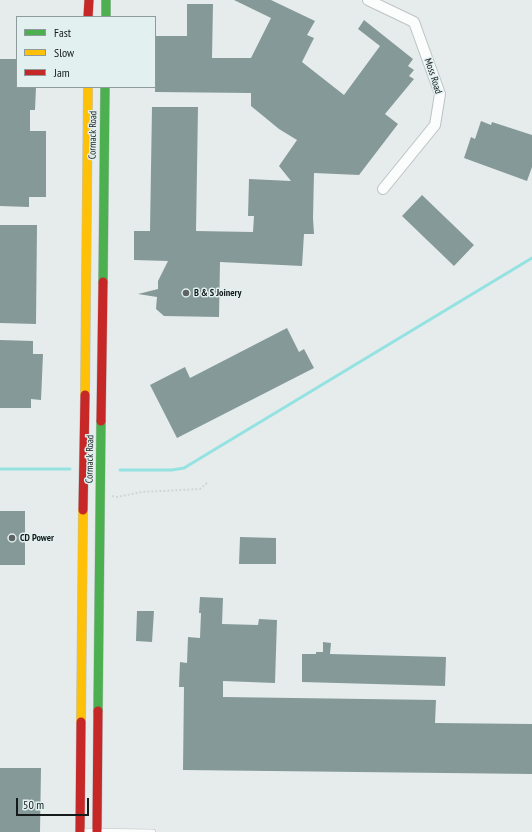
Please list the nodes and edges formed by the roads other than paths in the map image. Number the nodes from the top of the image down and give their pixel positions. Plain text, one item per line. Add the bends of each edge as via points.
1 (88, 0) edge
2 (106, 0) edge
3 (368, 0) edge
4 (88, 16) edge
5 (106, 16) edge
6 (88, 88) edge
7 (105, 88) edge
8 (383, 189) dead end
9 (80, 831) edge
10 (97, 831) edge
11 (153, 832) edge

1 - 4 street
2 - 5 street
3 - 8 street, Moss Road via 414,22 440,94 435,125
6 - 9 street, Cormack Road
7 - 10 street, Cormack Road
9 - 10 lane
10 - 11 lane

